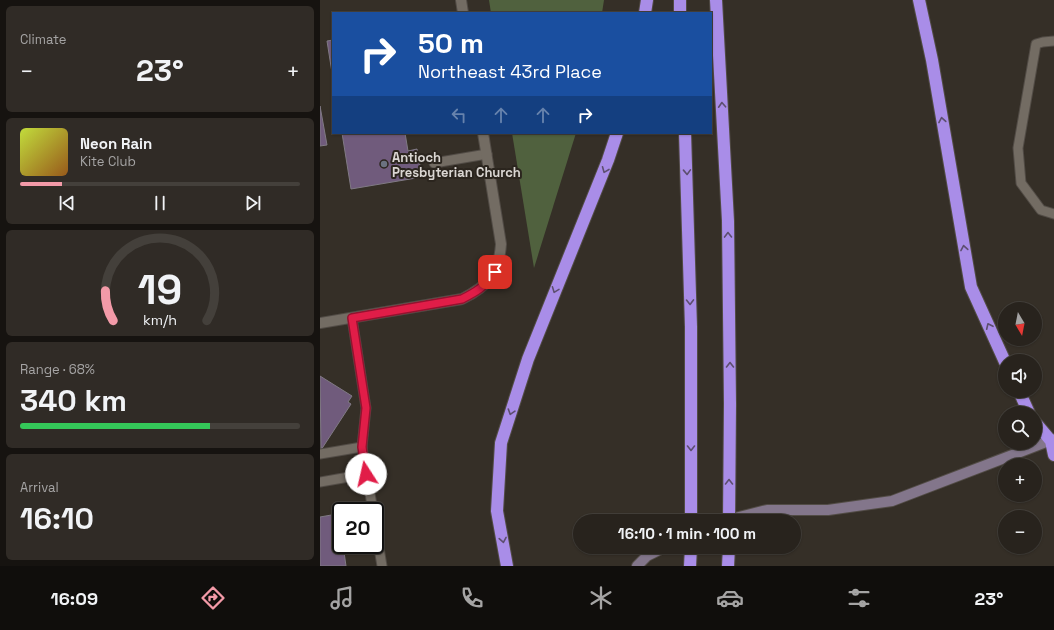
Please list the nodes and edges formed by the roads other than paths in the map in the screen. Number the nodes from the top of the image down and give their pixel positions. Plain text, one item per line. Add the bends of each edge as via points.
1 (461, 0) edge
2 (647, 0) edge
3 (680, 0) edge
4 (716, 0) edge
5 (919, 0) edge
6 (463, 12) edge
7 (645, 12) edge
8 (680, 12) edge
9 (1054, 41) edge
10 (483, 134) edge
11 (617, 134) edge
12 (685, 134) edge
13 (487, 154) junction
14 (434, 163) dead end
15 (1054, 214) edge
16 (352, 318) junction
17 (320, 323) edge
18 (1001, 354) edge
19 (1042, 429) edge
20 (1052, 440) edge
21 (362, 447) junction
22 (320, 454) edge
23 (1054, 455) edge
24 (366, 474) junction
25 (320, 482) edge
26 (371, 502) edge
27 (691, 514) edge
28 (729, 514) edge
29 (751, 514) edge
30 (380, 554) edge
31 (651, 554) edge
32 (691, 554) edge
33 (729, 554) edge
34 (382, 566) edge
35 (507, 566) edge
36 (637, 566) edge
37 (690, 566) edge
38 (728, 566) edge

1 - 6 street
2 - 7 highway
3 - 8 highway
28 -> 4 highway, bridge via 728,220
18 -> 5 highway via 970,287 932,60
9 - 15 lane via 1036,44 1018,148 1021,183 1041,210
10 - 13 street
11 -> 35 highway via 528,359 501,443 498,511
12 -> 27 highway
13 - 14 lane
13 - 16 street via 501,244 500,258 488,283 462,299
16 - 17 street
16 - 21 lane via 366,408
19 - 20 highway
20 - 23 highway
20 - 29 street via 892,501 828,510 767,510
21 - 22 lane
21 - 24 lane
24 - 25 lane
24 - 26 lane
30 - 34 lane
31 - 36 street
32 - 37 highway
33 - 38 highway

